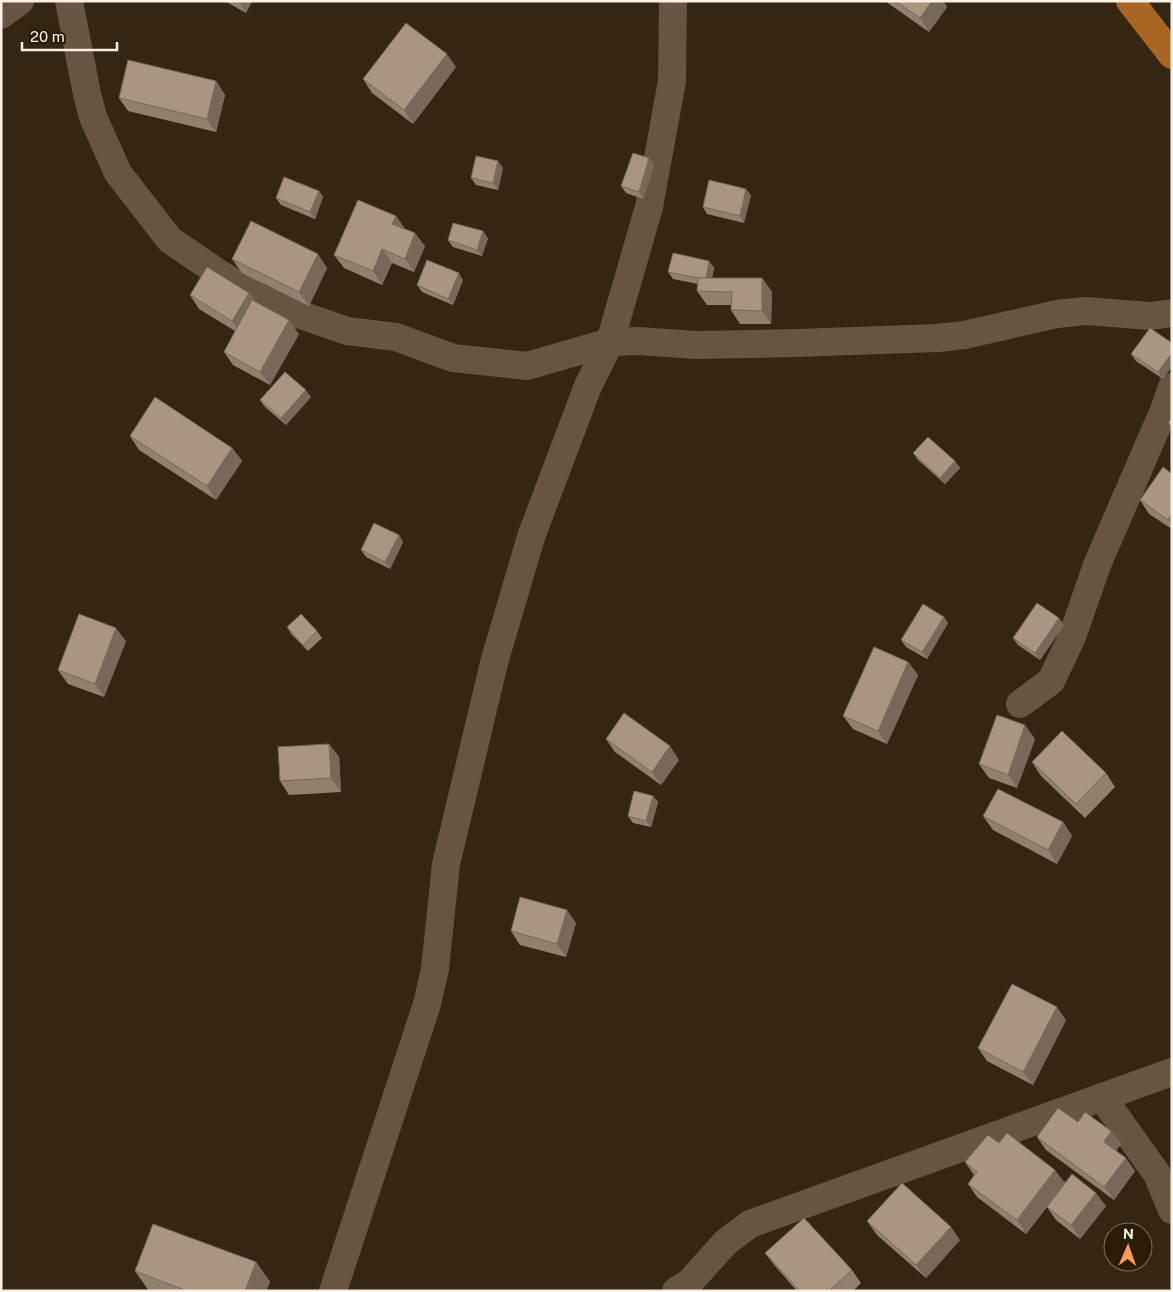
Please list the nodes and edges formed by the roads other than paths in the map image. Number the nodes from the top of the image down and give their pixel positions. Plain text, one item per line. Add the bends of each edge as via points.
1 (20, 1) edge
2 (69, 1) edge
3 (673, 1) edge
4 (1130, 1) edge
5 (1, 15) edge
6 (1172, 55) edge
7 (1172, 313) edge
8 (610, 342) junction
9 (1172, 387) edge
10 (1020, 704) dead end
11 (1172, 1072) edge
12 (1102, 1097) junction
13 (1172, 1210) edge
14 (333, 1291) edge
15 (676, 1291) edge

1 - 5 street
2 - 8 street via 92,117 118,173 170,240 220,274 262,299 302,315 347,331 396,336 453,358 527,366
3 - 8 street via 672,81 656,173
4 - 6 main road
7 - 8 street via 1151,316 1086,311 1057,314 938,338 705,345
8 - 14 street via 588,386 532,534 495,658 446,864 435,969 427,1004
9 - 10 street via 1097,565 1072,637 1051,681
11 - 12 street
12 - 13 street via 1157,1174
12 - 15 street via 750,1224 726,1242 689,1283

